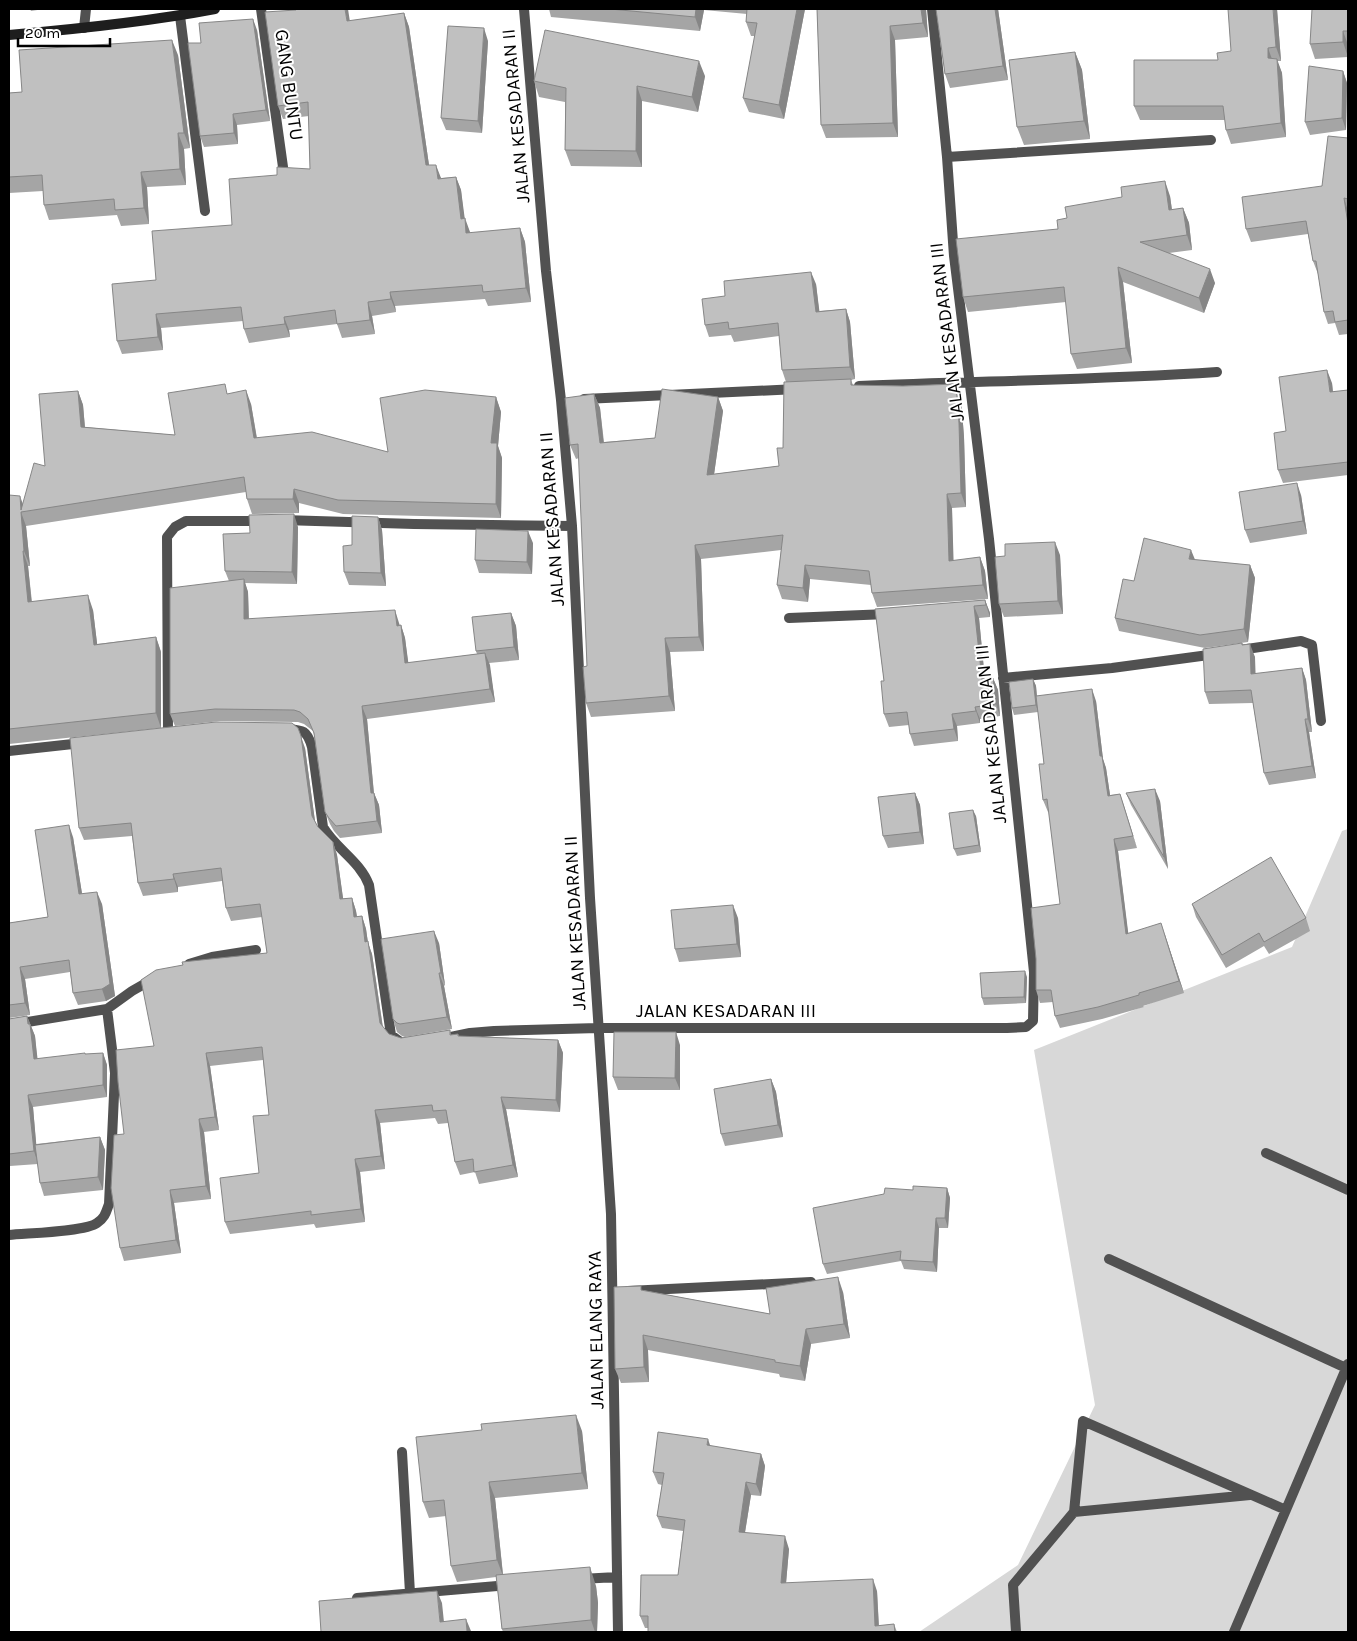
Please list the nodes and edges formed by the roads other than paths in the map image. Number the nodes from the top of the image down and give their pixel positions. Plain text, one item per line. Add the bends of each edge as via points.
1 (86, 9) edge
2 (215, 9) edge
3 (261, 9) edge
4 (524, 9) edge
5 (932, 9) edge
6 (180, 16) junction
7 (84, 28) junction
8 (9, 35) edge
9 (1211, 140) dead end
10 (947, 157) junction
11 (283, 167) edge
12 (205, 211) dead end
13 (1217, 372) dead end
14 (970, 381) junction
15 (850, 386) edge
16 (810, 388) edge
17 (561, 400) junction
18 (572, 526) junction
19 (901, 613) edge
20 (789, 618) dead end
21 (1003, 678) junction
22 (1321, 721) dead end
23 (278, 729) edge
24 (168, 733) edge
25 (91, 742) edge
26 (9, 751) edge
27 (256, 950) dead end
28 (179, 966) edge
29 (159, 976) edge
30 (108, 1008) junction
31 (9, 1026) edge
32 (598, 1028) junction
33 (436, 1040) edge
34 (412, 1044) edge
35 (1266, 1154) dead end
36 (1348, 1190) edge
37 (9, 1235) edge
38 (1109, 1259) dead end
39 (811, 1282) edge
40 (612, 1291) junction
41 (1347, 1366) edge
42 (402, 1452) dead end
43 (1252, 1495) junction
44 (1286, 1510) junction
45 (1074, 1512) junction
46 (617, 1577) junction
47 (568, 1580) edge
48 (518, 1584) edge
49 (410, 1593) junction
50 (342, 1600) edge
51 (618, 1632) edge
52 (1016, 1632) edge
53 (1234, 1632) edge

1 - 7 street
2 - 6 main road
3 - 11 street, GANG BUNTU
4 - 17 street, JALAN KESADARAN II via 546,271
5 - 10 street, JALAN KESADARAN III
6 - 7 main road
6 - 12 street
7 - 8 main road
9 - 10 street
10 - 14 street, JALAN KESADARAN III via 954,256
13 - 14 street
14 - 15 street
14 - 21 street, JALAN KESADARAN III via 991,606
16 - 17 street
17 - 18 street, JALAN KESADARAN II
18 - 24 street via 310,520 186,521 180,524 167,537
18 - 32 street, JALAN KESADARAN II
19 - 20 street
21 - 22 street via 1112,668 1301,641 1312,645
21 - 32 street, JALAN KESADARAN III via 1034,972 1034,1021 1026,1027 1007,1028
23 - 34 street via 298,729 309,736 323,827 365,875 369,885 391,1035 398,1042
25 - 26 street
27 - 28 street
29 - 30 street
30 - 31 street
30 - 37 street via 115,1073 109,1204 104,1217 96,1225 65,1231
32 - 33 street via 494,1031
32 - 40 street, JALAN ELANG RAYA via 611,1214
35 - 36 street
38 - 41 street
39 - 40 street
40 - 46 street, JALAN ELANG RAYA
41 - 44 street
42 - 49 street
43 - 44 street
43 - 45 street
43 - 45 street via 1082,1421
44 - 53 street
45 - 52 street via 1013,1585
46 - 47 street
46 - 51 street, JALAN ELANG RAYA
48 - 49 street
49 - 50 street

